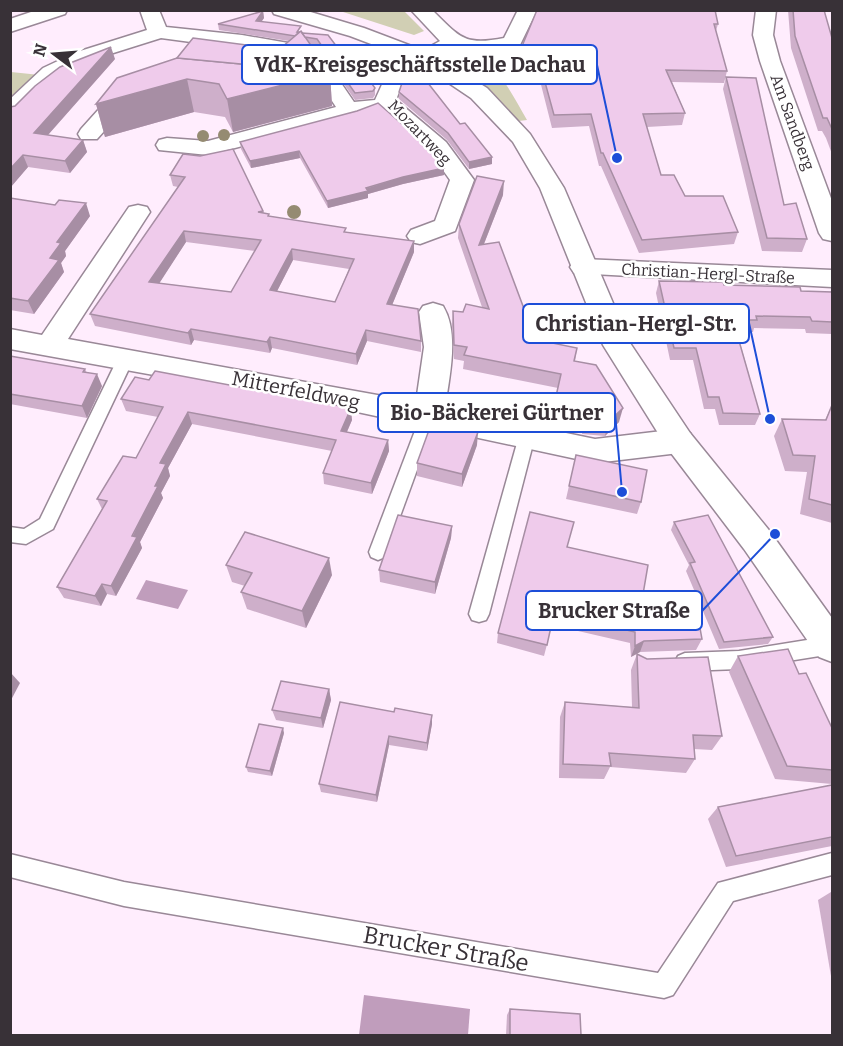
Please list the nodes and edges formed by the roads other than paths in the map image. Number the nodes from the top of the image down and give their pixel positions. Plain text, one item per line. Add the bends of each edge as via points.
1 (58, 10) edge
2 (149, 10) edge
3 (281, 10) edge
4 (420, 10) edge
5 (509, 10) edge
6 (528, 10) edge
7 (766, 10) edge
8 (10, 27) edge
9 (160, 32) junction
10 (453, 42) junction
11 (490, 49) junction
12 (310, 52) junction
13 (423, 57) junction
14 (279, 67) edge
15 (161, 89) edge
16 (386, 101) junction
17 (349, 111) junction
18 (10, 112) edge
19 (89, 134) dead end
20 (167, 145) dead end
21 (138, 213) dead end
22 (832, 233) edge
23 (420, 236) dead end
24 (583, 267) junction
25 (832, 279) edge
26 (433, 312) dead end
27 (10, 339) edge
28 (49, 346) junction
29 (125, 360) junction
30 (429, 415) junction
31 (527, 436) junction
32 (680, 441) junction
33 (10, 534) edge
34 (378, 552) dead end
35 (479, 614) dead end
36 (832, 645) edge
37 (662, 663) edge
38 (832, 864) edge
39 (10, 865) edge

1 - 8 street
2 - 9 street
3 - 13 street
4 - 10 street
5 - 11 street via 499,39
6 - 11 street via 512,43
7 - 22 street, Am Sandberg via 763,35 770,61
9 - 12 street
9 - 18 street via 50,72
10 - 11 street
10 - 13 street
12 - 14 street via 296,55
12 - 17 street
13 - 16 street, Mozartweg via 396,73
13 - 24 street via 479,93 522,139 552,188
15 - 19 street via 116,104
16 - 17 street
16 - 23 street, Mozartweg via 438,147 462,180 446,226
17 - 20 street via 208,148
21 - 28 street
24 - 25 street, Christian-Hergl-Straße
24 - 32 street via 617,345
26 - 30 street via 438,347
27 - 28 street, Mitterfeldweg
28 - 29 street, Mitterfeldweg
29 - 30 street, Mitterfeldweg
29 - 33 lane via 46,524 26,537
30 - 31 street, Mitterfeldweg
30 - 34 lane
31 - 32 street, Mitterfeldweg via 595,451
31 - 35 lane
32 - 36 street
36 - 37 lane via 739,660
38 - 39 lane, Brucker Straße via 726,891 664,986 124,894

